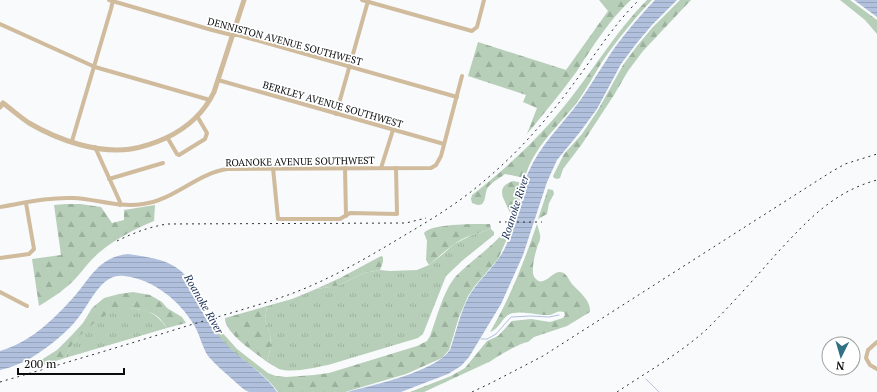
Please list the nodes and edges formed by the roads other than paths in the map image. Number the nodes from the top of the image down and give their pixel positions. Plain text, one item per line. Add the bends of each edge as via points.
1 (111, 0) edge
2 (244, 0) edge
3 (362, 0) edge
4 (484, 0) edge
5 (368, 1) junction
6 (0, 24) edge
7 (233, 35) junction
8 (94, 66) junction
9 (350, 66) junction
10 (462, 76) dead end
11 (218, 80) junction
12 (457, 97) junction
13 (210, 100) junction
14 (1, 103) edge
15 (336, 114) junction
16 (197, 116) junction
17 (393, 130) junction
18 (167, 137) junction
19 (72, 141) junction
20 (444, 144) junction
21 (95, 147) junction
22 (163, 163) dead end
23 (273, 168) junction
24 (345, 168) junction
25 (381, 168) junction
26 (396, 168) junction
27 (109, 179) junction
28 (26, 202) junction
29 (120, 205) junction
30 (0, 207) edge
31 (346, 216) junction
32 (0, 258) edge
33 (0, 292) edge
34 (27, 306) dead end
35 (877, 342) edge
36 (877, 369) edge

1 - 7 street, DENNISTON AVENUE SOUTHWEST
1 - 8 street
2 - 7 street
3 - 5 street
4 - 5 street via 474,31
5 - 9 street
6 - 8 street
7 - 9 street, DENNISTON AVENUE SOUTHWEST
7 - 11 street
8 - 13 street
8 - 19 street
9 - 12 street, DENNISTON AVENUE SOUTHWEST
9 - 15 street
10 - 12 street
11 - 13 street
11 - 15 street, BERKLEY AVENUE SOUTHWEST
12 - 20 street
13 - 16 street
14 - 19 street via 29,123
15 - 17 street, BERKLEY AVENUE SOUTHWEST
16 - 18 street via 181,130
16 - 18 street via 207,133 205,139 179,155
17 - 20 street, BERKLEY AVENUE SOUTHWEST
17 - 25 street
18 - 21 street via 131,149
19 - 21 street
20 - 26 street, ROANOKE AVENUE SOUTHWEST via 434,167
21 - 27 street
22 - 27 street
23 - 24 street, ROANOKE AVENUE SOUTHWEST
23 - 29 street, ROANOKE AVENUE SOUTHWEST via 226,168 209,173 158,201
23 - 31 street via 278,219 340,219
24 - 25 street, ROANOKE AVENUE SOUTHWEST
24 - 31 street
25 - 26 street, ROANOKE AVENUE SOUTHWEST
26 - 31 street via 397,214 350,213
27 - 29 street
28 - 29 street, ROANOKE AVENUE SOUTHWEST via 74,198
28 - 30 street, ROANOKE AVENUE SOUTHWEST
28 - 32 street via 34,246 32,252
33 - 34 street
35 - 36 street via 866,355 868,363

